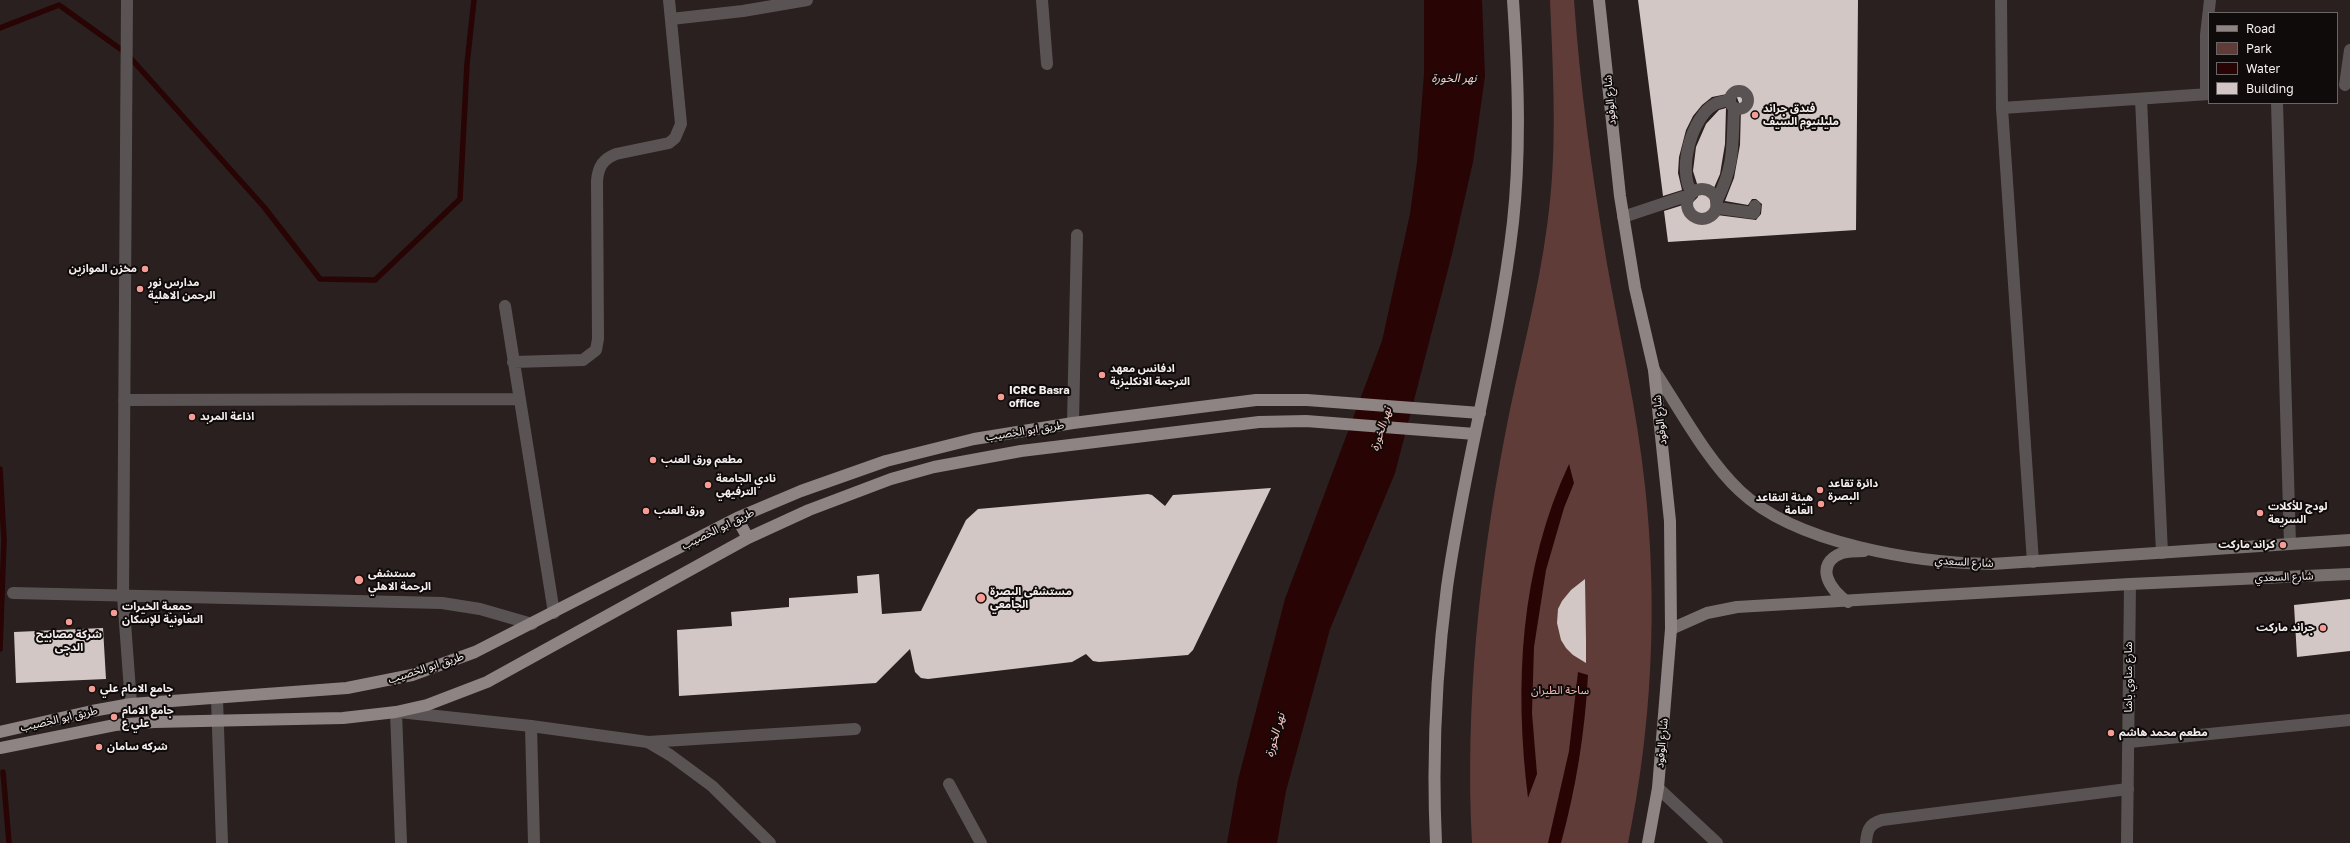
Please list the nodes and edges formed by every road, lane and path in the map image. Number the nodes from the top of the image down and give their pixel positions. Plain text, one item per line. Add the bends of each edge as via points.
1 (127, 0) edge
2 (669, 0) edge
3 (807, 0) edge
4 (1042, 0) edge
5 (1513, 0) edge
6 (1599, 0) edge
7 (2001, 0) edge
8 (2210, 0) edge
9 (771, 3) edge
10 (2209, 12) edge
11 (2208, 18) edge
12 (671, 19) junction
13 (2350, 50) edge
14 (1047, 64) dead end
15 (2344, 85) edge
16 (2208, 94) edge
17 (2141, 99) junction
18 (2277, 104) edge
19 (2002, 108) junction
20 (1690, 196) junction
21 (1717, 204) junction
22 (1755, 206) dead end
23 (1623, 217) junction
24 (1077, 235) dead end
25 (505, 306) dead end
26 (513, 362) junction
27 (1654, 370) junction
28 (518, 398) junction
29 (124, 400) junction
30 (1480, 413) junction
31 (1073, 423) junction
32 (1475, 434) junction
33 (738, 518) junction
34 (748, 538) junction
35 (2350, 540) edge
36 (2290, 544) junction
37 (1874, 550) junction
38 (2162, 553) junction
39 (2033, 562) junction
40 (2350, 574) edge
41 (2130, 584) junction
42 (13, 593) dead end
43 (123, 596) junction
44 (1848, 602) junction
45 (554, 613) junction
46 (532, 624) junction
47 (1671, 629) junction
48 (217, 699) junction
49 (131, 704) junction
50 (396, 712) junction
51 (2350, 720) edge
52 (217, 722) junction
53 (531, 726) junction
54 (855, 729) dead end
55 (0, 732) edge
56 (648, 742) junction
57 (2129, 742) junction
58 (0, 748) edge
59 (949, 784) dead end
60 (1658, 788) junction
61 (2128, 789) junction
62 (222, 843) edge
63 (401, 843) edge
64 (534, 843) edge
65 (770, 843) edge
66 (981, 843) edge
67 (1436, 843) edge
68 (1648, 843) edge
69 (1717, 843) edge
70 (1866, 843) edge
71 (2127, 843) edge

1 - 29 street
2 - 12 street
3 - 9 street
4 - 14 street
5 - 30 main road via 1519,112 1516,181 1509,255
6 - 23 main road, شارع الوفود
7 - 19 street
8 - 10 street
9 - 12 street
11 - 16 street
12 - 26 street via 680,117 679,132 675,138 662,146 609,157 597,174 596,350 583,360
13 - 15 street
16 - 17 street
17 - 19 street
17 - 38 street
18 - 36 street
19 - 39 street
20 - 21 street via 1699,189 1706,189 1713,193
20 - 21 street via 1687,207 1691,215 1698,219 1706,219 1713,215
20 - 21 street via 1686,171 1690,141 1699,119 1715,104 1732,104 1731,164
20 - 23 street
21 - 22 street via 1754,213
23 - 27 main road, شارع الوفود via 1635,288
24 - 31 street
25 - 26 street
26 - 28 street
27 - 37 main road, شارع السعدي via 1715,460 1739,490 1756,504 1775,516 1824,536
27 - 47 main road, شارع الوفود via 1670,521
28 - 29 street
28 - 45 street
29 - 43 street
30 - 31 main road, طريق ابو الخصيب via 1307,400 1250,401
30 - 32 main road
31 - 33 main road, طريق ابو الخصيب via 974,439 886,461 808,488
32 - 34 main road, طريق ابو الخصيب via 1282,421 1235,424 977,458 920,471 850,493
32 - 67 main road via 1448,585 1439,655
33 - 34 main road
33 - 45 main road, طريق ابو الخصيب
34 - 50 main road, طريق ابو الخصيب via 487,682 452,697
35 - 36 main road, شارع السعدي
36 - 38 main road, شارع السعدي
37 - 39 main road, شارع السعدي via 1955,563
37 - 44 main road via 1843,553 1829,565 1827,576 1830,586 1837,595
38 - 39 main road, شارع السعدي
40 - 41 main road, شارع السعدي
41 - 44 main road, شارع السعدي
41 - 57 street, شارع مناوي باشا
42 - 43 street
43 - 46 street via 442,603 480,609
43 - 49 street
44 - 47 main road, شارع السعدي via 1722,609
45 - 46 main road, طريق ابو الخصيب
46 - 48 main road, طريق ابو الخصيب via 444,665 393,680 347,688
47 - 60 main road, شارع الوفود
48 - 49 main road, طريق ابو الخصيب
48 - 52 street
49 - 55 main road, طريق ابو الخصيب
50 - 52 main road, طريق ابو الخصيب via 343,718
50 - 53 street
50 - 63 street
51 - 57 street
52 - 58 main road, طريق ابو الخصيب via 115,725
52 - 62 street
53 - 56 street
53 - 64 street
54 - 56 street
56 - 65 street via 712,786
57 - 61 street, شارع مناوي باشا
59 - 66 street
60 - 68 main road, شارع الوفود
60 - 69 street
61 - 70 street via 1882,820 1873,823 1867,830
61 - 71 street, شارع مناوي باشا

